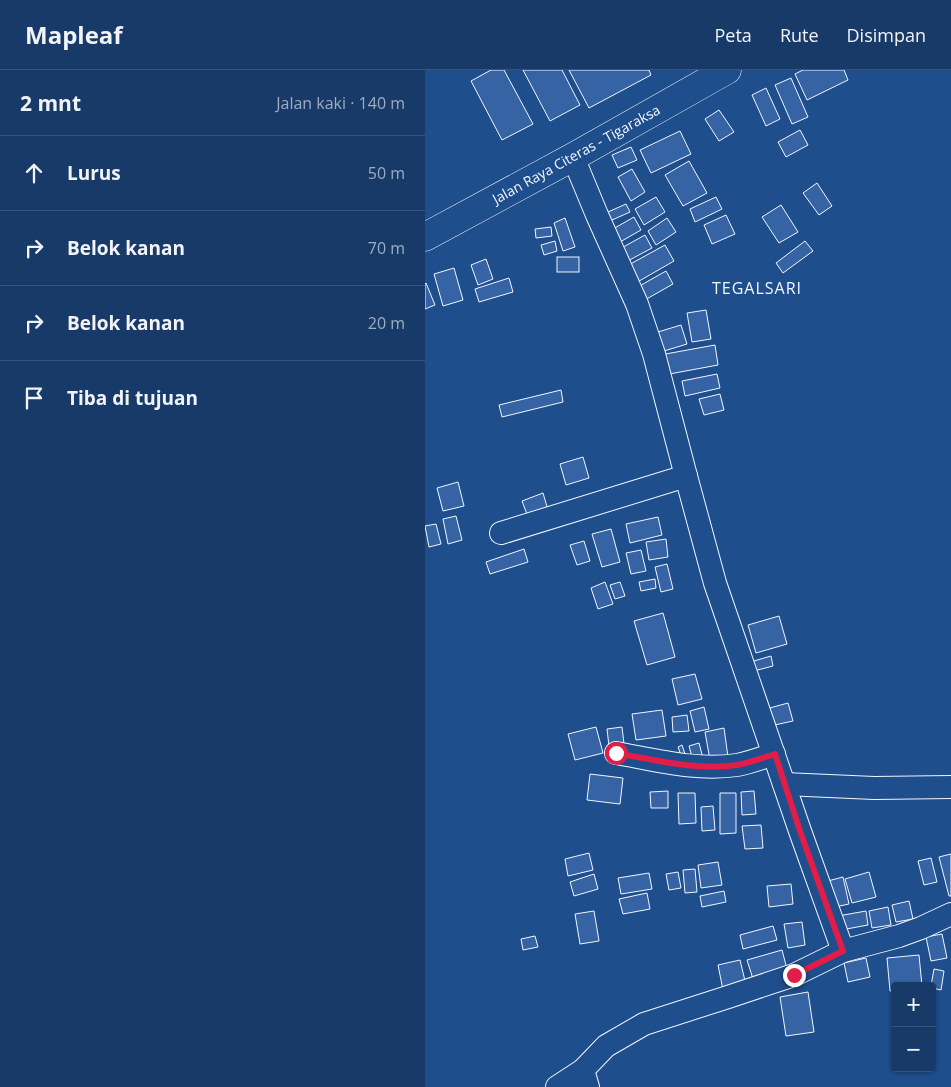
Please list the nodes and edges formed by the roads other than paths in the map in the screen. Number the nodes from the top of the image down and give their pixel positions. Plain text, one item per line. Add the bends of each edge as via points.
1 (727, 70) edge
2 (573, 157) junction
3 (425, 237) edge
4 (686, 476) junction
5 (501, 533) dead end
6 (616, 753) dead end
7 (775, 754) junction
8 (784, 784) junction
9 (951, 787) edge
10 (951, 914) edge
11 (843, 951) junction
12 (585, 1078) edge
13 (557, 1087) edge

1 - 2 main road, Jalan Raya Citeras - Tigaraksa
2 - 3 main road, Jalan Raya Citeras - Tigaraksa
2 - 4 street via 654,354
4 - 5 street
4 - 7 street via 715,583
6 - 7 street via 707,767 738,765
7 - 8 street
8 - 9 street
8 - 11 street
10 - 11 street via 899,936
11 - 12 street via 794,975 644,1024 606,1046
12 - 13 street

